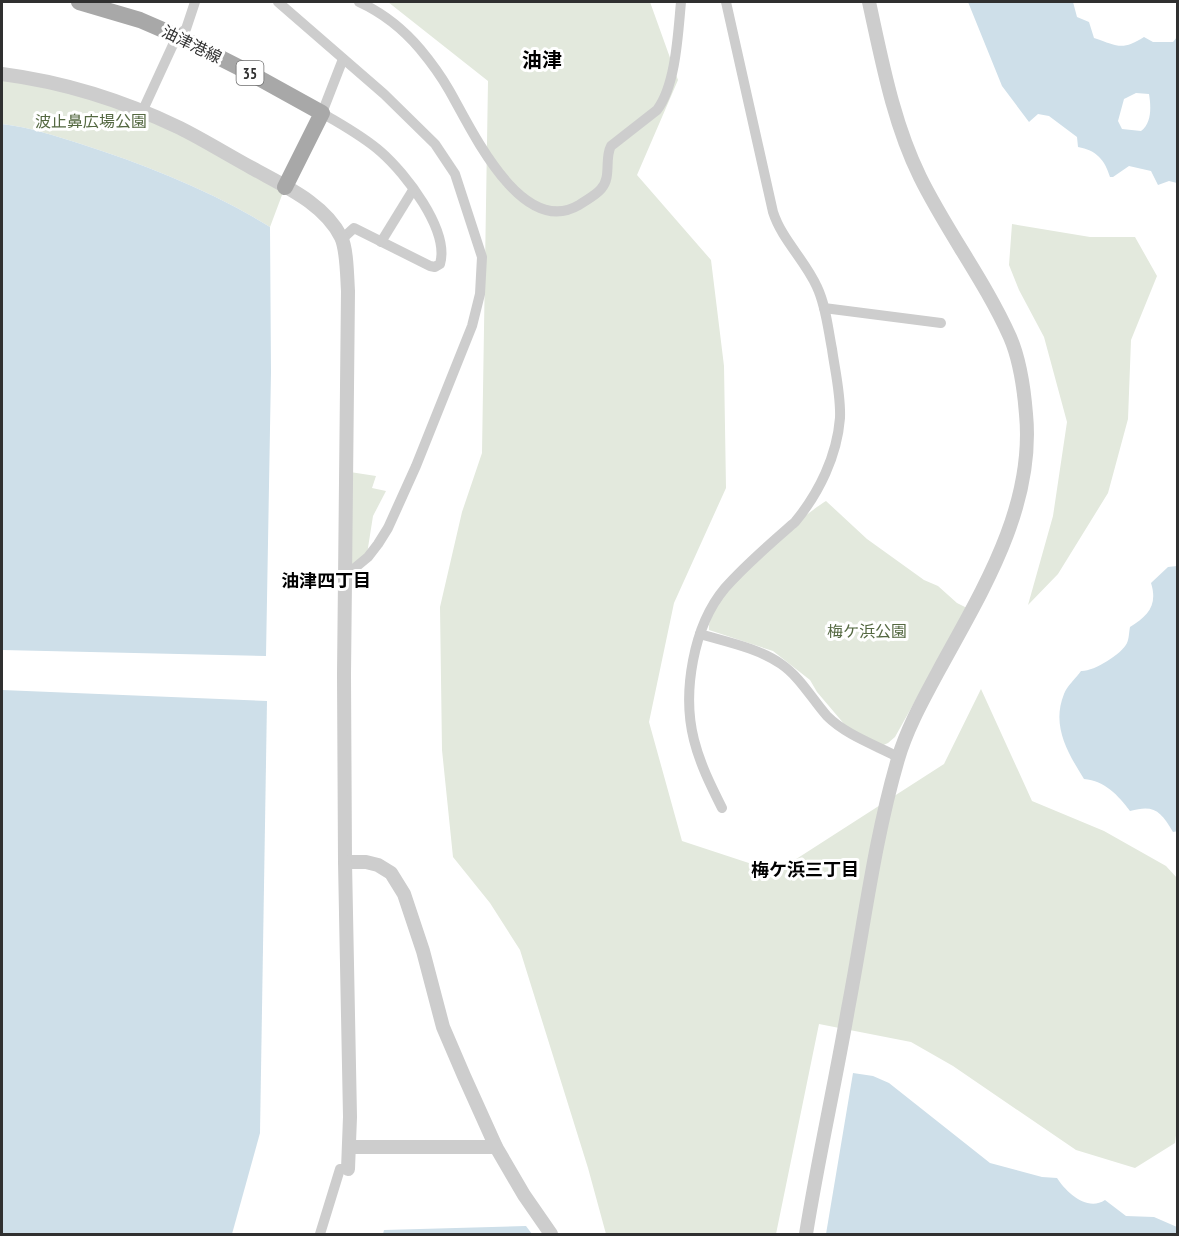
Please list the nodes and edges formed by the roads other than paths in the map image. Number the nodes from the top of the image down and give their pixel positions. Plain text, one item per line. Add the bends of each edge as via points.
1 (79, 2) edge
2 (195, 2) edge
3 (278, 2) edge
4 (359, 2) edge
5 (681, 2) edge
6 (726, 2) edge
7 (869, 2) edge
8 (177, 36) junction
9 (343, 59) junction
10 (2, 74) edge
11 (142, 112) junction
12 (322, 113) junction
13 (285, 187) junction
14 (413, 190) junction
15 (342, 239) junction
16 (381, 242) junction
17 (824, 308) junction
18 (941, 322) dead end
19 (345, 576) junction
20 (700, 634) junction
21 (898, 758) junction
22 (723, 808) dead end
23 (345, 862) junction
24 (496, 1147) junction
25 (350, 1148) junction
26 (348, 1169) joint
27 (320, 1234) edge
28 (551, 1234) edge
29 (806, 1234) edge

1 - 8 main road, 油津港線 / 35
2 - 8 street via 186,29
3 - 9 street
4 - 5 street via 386,16 421,49 448,87 473,135 522,197 539,208 561,212 602,188 611,146 662,103 672,67
6 - 17 street via 772,212 786,241 814,279
7 - 21 street via 903,137 1011,340 1028,440 1018,503 1007,536
8 - 11 street
8 - 12 main road, 油津港線 / 35
9 - 12 street
9 - 19 street via 435,144 462,191 482,257 480,294 472,326 416,466 378,544
10 - 11 street via 92,94
11 - 13 street via 182,129
12 - 13 main road
12 - 14 street via 380,151
13 - 15 street via 317,207
14 - 16 street
14 - 16 street via 436,224 440,264 430,266
15 - 16 street via 354,228
15 - 19 street via 348,291
17 - 18 street
17 - 20 street via 840,418 831,459 806,510 724,590
19 - 23 street
20 - 21 street via 744,647 782,665 843,729
20 - 22 street via 690,682 689,716 701,764
21 - 29 street via 874,863
23 - 24 street via 378,865 391,873 404,894 443,1027
23 - 25 street
24 - 25 street
24 - 28 street
25 - 26 street
26 - 27 street via 340,1169

